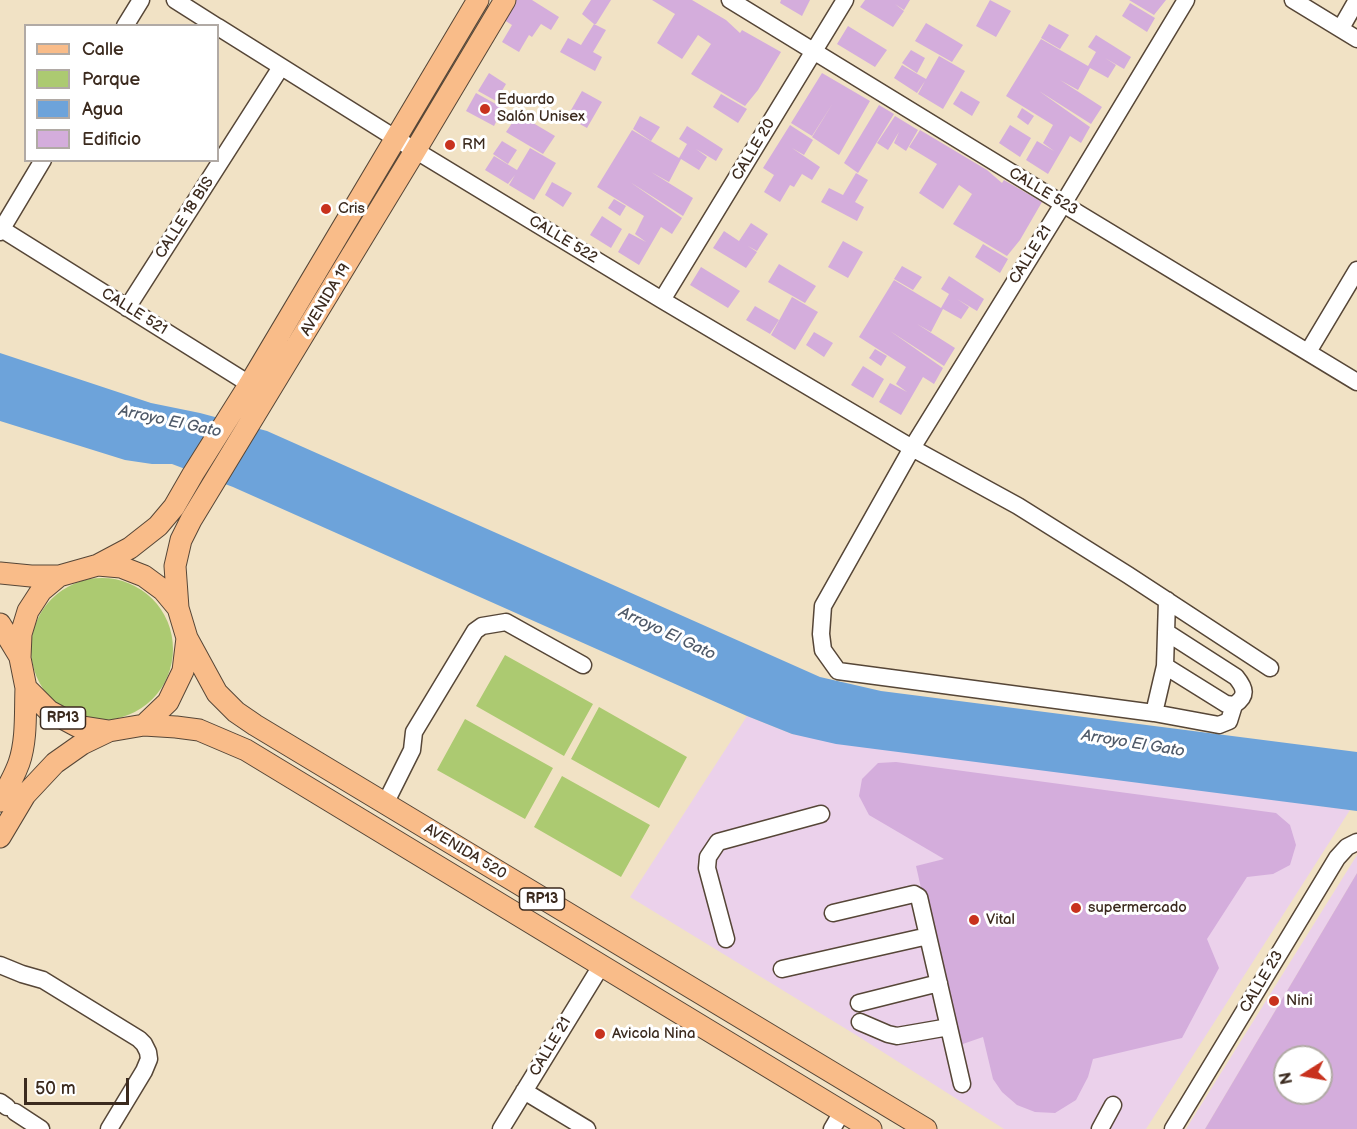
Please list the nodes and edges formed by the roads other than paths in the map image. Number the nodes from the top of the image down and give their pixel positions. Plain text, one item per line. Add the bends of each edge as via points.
1 (141, 0) edge
2 (175, 0) edge
3 (478, 0) edge
4 (505, 0) edge
5 (730, 0) edge
6 (845, 0) edge
7 (1186, 0) edge
8 (1293, 0) edge
9 (1357, 0) edge
10 (126, 24) edge
11 (214, 24) edge
12 (219, 27) edge
13 (1341, 28) junction
14 (1357, 39) edge
15 (813, 52) junction
16 (281, 67) junction
17 (394, 138) junction
18 (416, 151) junction
19 (42, 162) edge
20 (1063, 204) junction
21 (1, 230) edge
22 (1357, 270) edge
23 (662, 300) junction
24 (127, 308) junction
25 (1308, 352) junction
26 (1357, 382) edge
27 (249, 385) junction
28 (268, 395) junction
29 (912, 448) junction
30 (98, 565) junction
31 (0, 573) edge
32 (59, 576) junction
33 (1167, 600) junction
34 (178, 608) junction
35 (0, 624) edge
36 (1166, 632) junction
37 (187, 638) junction
38 (11, 648) edge
39 (583, 665) dead end
40 (1165, 666) junction
41 (1270, 668) dead end
42 (26, 687) junction
43 (1234, 705) junction
44 (1154, 713) junction
45 (144, 725) junction
46 (109, 731) junction
47 (0, 801) edge
48 (385, 804) junction
49 (821, 814) dead end
50 (0, 837) edge
51 (1357, 842) edge
52 (833, 913) dead end
53 (928, 936) junction
54 (726, 939) dead end
55 (0, 965) edge
56 (600, 966) junction
57 (782, 969) dead end
58 (939, 983) junction
59 (859, 1003) dead end
60 (860, 1023) dead end
61 (949, 1027) junction
62 (962, 1084) dead end
63 (524, 1091) junction
64 (1113, 1105) dead end
65 (7, 1107) edge
66 (837, 1120) edge
67 (41, 1129) edge
68 (109, 1129) edge
69 (501, 1129) edge
70 (587, 1129) edge
71 (871, 1129) edge
72 (926, 1129) edge
73 (1100, 1129) edge
74 (1173, 1129) edge

1 - 10 street
2 - 11 street, CALLE 522
3 - 17 main road, AVENIDA 19
4 - 18 main road, AVENIDA 19
5 - 15 street, CALLE 523
6 - 15 street, CALLE 20
7 - 20 street, CALLE 21
8 - 13 street
9 - 13 street
12 - 16 street, CALLE 522
13 - 14 street
15 - 20 street, CALLE 523
15 - 23 street, CALLE 20
16 - 17 street, CALLE 522
16 - 24 street, CALLE 18 BIS
17 - 18 street, CALLE 522
17 - 27 main road, AVENIDA 19
18 - 23 street, CALLE 522
18 - 28 main road, AVENIDA 19
19 - 21 street
20 - 25 street, CALLE 523
20 - 29 street, CALLE 21
21 - 24 street, CALLE 521
22 - 25 street
23 - 29 street, CALLE 522
24 - 27 street, CALLE 521
25 - 26 street, CALLE 523
27 - 28 street, CALLE 521
27 - 30 main road, AVENIDA 19 via 174,507 130,548
28 - 34 main road, AVENIDA 19 via 181,540 175,566
29 - 33 street, CALLE 522 via 1018,506
29 - 44 street, CALLE 21 via 823,606 823,650 838,671
30 - 32 main road, RP13
30 - 34 main road, RP13 via 121,567 144,576
31 - 32 main road, RP13
32 - 38 main road, RP13 via 41,591
33 - 36 street
33 - 41 street, CALLE 522
34 - 37 main road, RP13
35 - 38 main road, RP13
36 - 40 street
36 - 43 street via 1236,677 1244,692
37 - 45 main road, RP13 via 183,671 168,702
37 - 48 main road, AVENIDA 520 / RP13 via 217,693 236,712
38 - 42 main road, RP13
39 - 48 street via 506,622 482,626 475,631 414,732 412,750
40 - 43 street via 1226,704
40 - 44 street
42 - 46 main road, RP13 via 58,716 77,726
42 - 47 main road via 20,761
43 - 44 street, CALLE 21 via 1229,721 1219,725
45 - 46 main road, RP13
45 - 56 main road, AVENIDA 520 / RP13 via 200,730 246,750
46 - 50 main road via 56,763 25,795
48 - 72 main road, AVENIDA 520 / RP13
49 - 54 street via 718,842 708,856 707,868
51 - 74 street, CALLE 23 via 1337,858
52 - 53 street via 914,894 919,897
53 - 57 street
53 - 58 street
55 - 68 street via 43,980 144,1044 148,1052 144,1071
56 - 63 street, CALLE 21
56 - 66 main road, AVENIDA 520 / RP13
58 - 59 street
58 - 61 street
60 - 61 street via 897,1036
61 - 62 street
63 - 69 street, CALLE 21
63 - 70 street
64 - 73 street
65 - 67 street
66 - 71 main road, AVENIDA 520 / RP13

